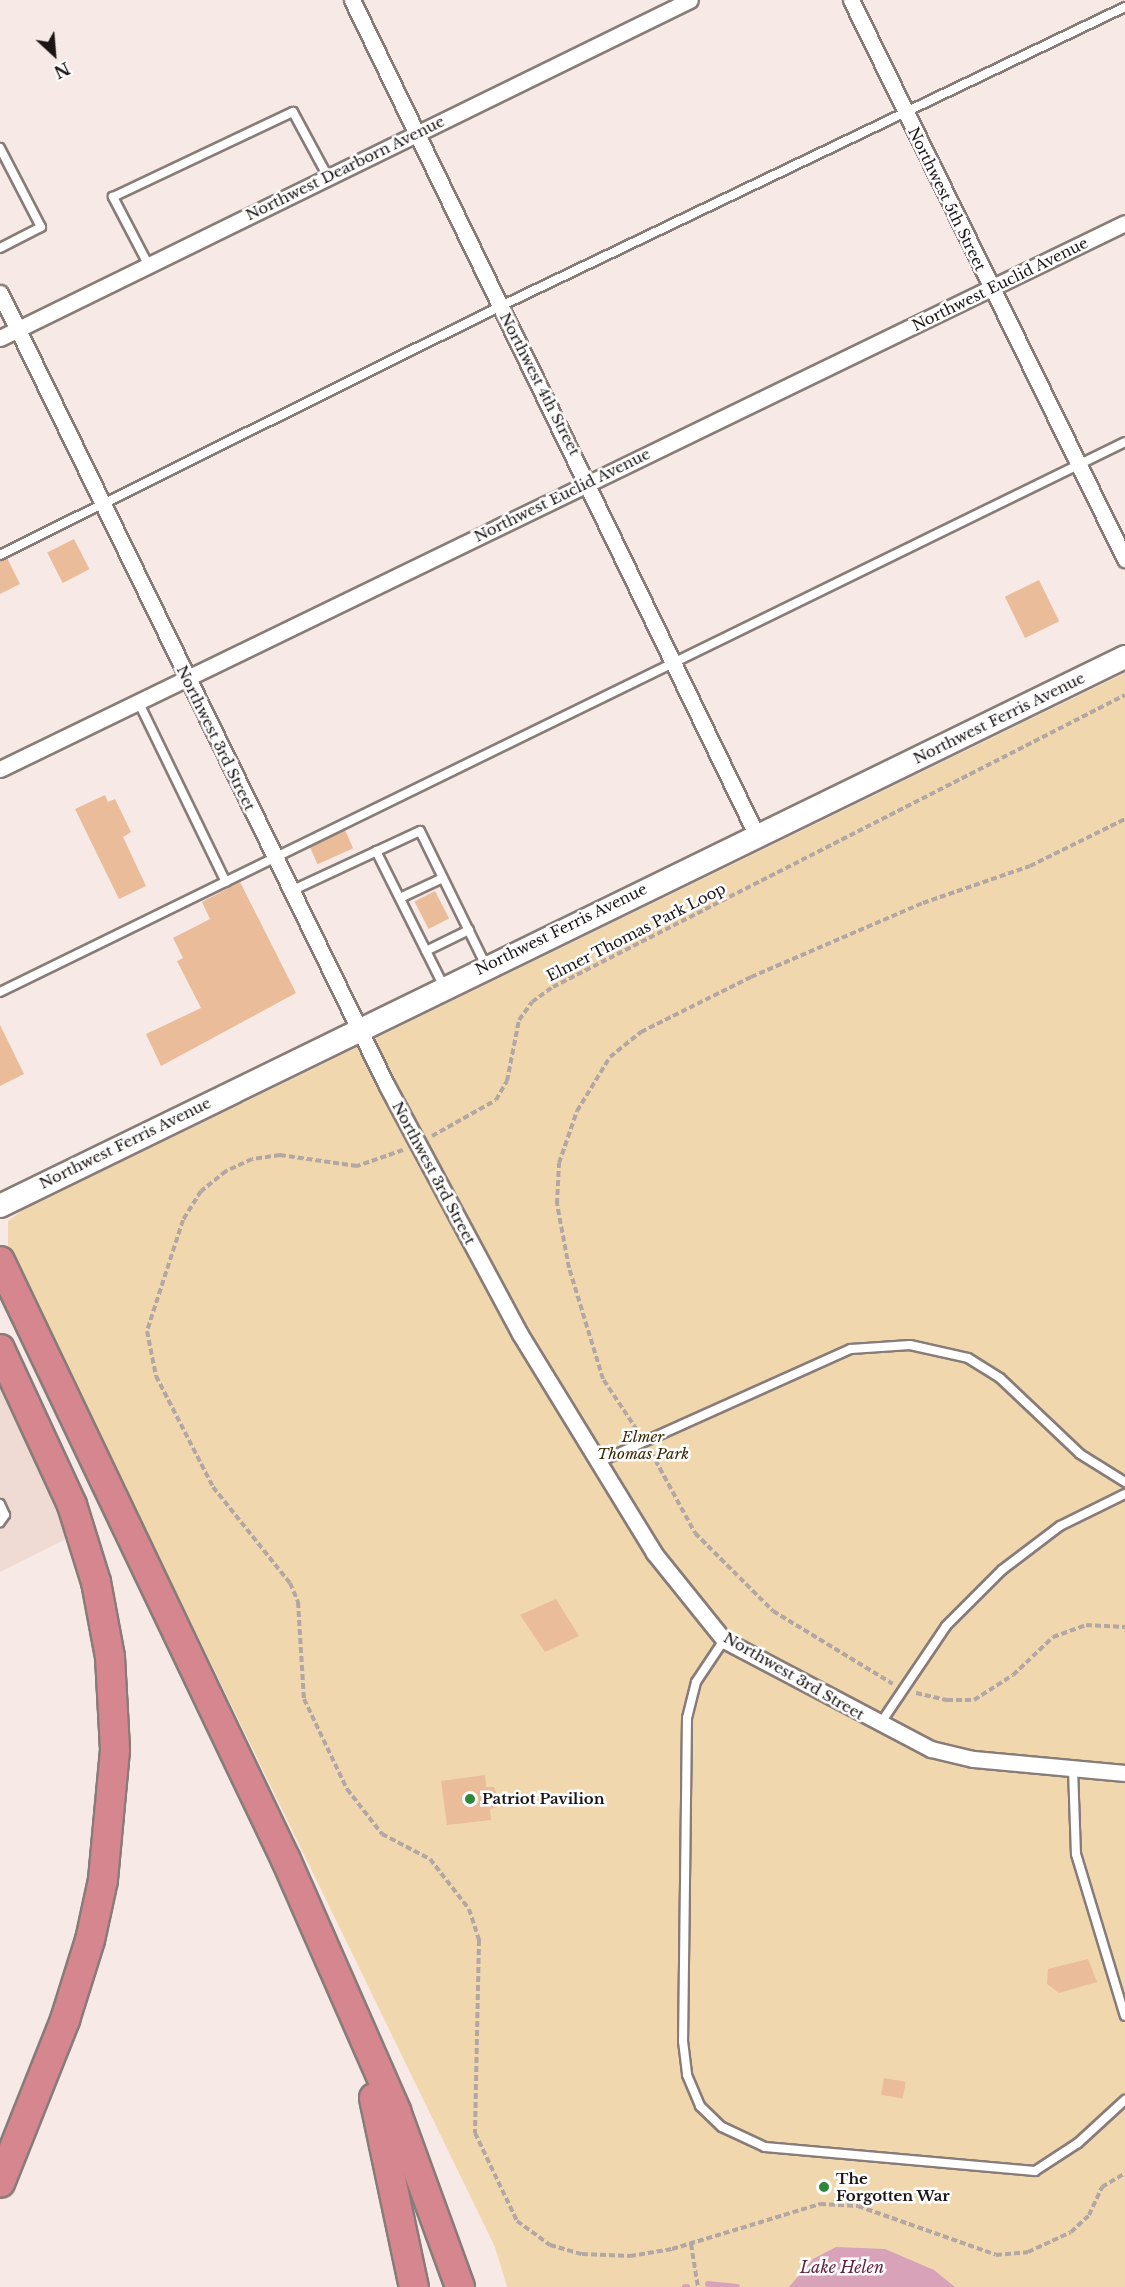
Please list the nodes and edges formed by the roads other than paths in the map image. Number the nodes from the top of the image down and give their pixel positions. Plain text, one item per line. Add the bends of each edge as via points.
1 (352, 0) edge
2 (690, 0) edge
3 (851, 0) edge
4 (1125, 7) edge
5 (905, 112) junction
6 (419, 133) junction
7 (0, 147) edge
8 (327, 175) junction
9 (1125, 222) edge
10 (0, 248) edge
11 (148, 264) junction
12 (991, 289) junction
13 (0, 292) edge
14 (501, 306) junction
15 (17, 330) junction
16 (0, 338) edge
17 (1125, 442) edge
18 (1077, 466) junction
19 (589, 482) junction
20 (102, 506) junction
21 (0, 555) edge
22 (1125, 559) edge
23 (1125, 657) edge
24 (674, 660) junction
25 (187, 678) junction
26 (138, 702) junction
27 (0, 769) edge
28 (756, 834) junction
29 (376, 851) junction
30 (274, 859) junction
31 (443, 878) junction
32 (226, 882) junction
33 (291, 891) junction
34 (400, 898) junction
35 (469, 930) junction
36 (426, 951) junction
37 (486, 966) junction
38 (444, 987) junction
39 (0, 992) edge
40 (358, 1028) junction
41 (0, 1206) edge
42 (0, 1261) edge
43 (0, 1349) edge
44 (599, 1462) junction
45 (1125, 1482) edge
46 (1125, 1494) edge
47 (0, 1504) edge
48 (0, 1522) edge
49 (724, 1640) junction
50 (880, 1724) junction
51 (1073, 1769) junction
52 (1125, 1773) edge
53 (345, 1999) junction
54 (1125, 2016) edge
55 (1125, 2100) edge
56 (0, 2183) edge
57 (414, 2287) edge
58 (460, 2287) edge

1 - 6 street, Northwest 4th Street
2 - 6 street, Northwest Dearborn Avenue
3 - 5 street, Northwest 5th Street
4 - 5 lane
5 - 12 street, Northwest 5th Street
5 - 14 lane
6 - 8 street, Northwest Dearborn Avenue
6 - 14 street, Northwest 4th Street
7 - 10 lane via 41,227
8 - 11 street, Northwest Dearborn Avenue
8 - 11 lane via 292,112 113,197
9 - 12 street, Northwest Euclid Avenue
11 - 15 street, Northwest Dearborn Avenue
12 - 18 street, Northwest 5th Street
12 - 19 street, Northwest Euclid Avenue
13 - 15 street, Northwest 3rd Street
14 - 19 street, Northwest 4th Street
14 - 20 lane
15 - 16 street, Northwest Dearborn Avenue
15 - 20 street, Northwest 3rd Street
17 - 18 lane
18 - 22 street, Northwest 5th Street
18 - 24 lane
19 - 24 street, Northwest 4th Street
19 - 25 street, Northwest Euclid Avenue
20 - 21 lane
20 - 25 street, Northwest 3rd Street
23 - 28 street, Northwest Ferris Avenue
24 - 28 street, Northwest 4th Street
24 - 30 lane
25 - 26 street, Northwest Euclid Avenue
25 - 30 street, Northwest 3rd Street
26 - 27 street, Northwest Euclid Avenue
26 - 32 lane
28 - 37 street, Northwest Ferris Avenue
29 - 31 lane via 420,831
29 - 33 lane
29 - 34 lane
30 - 32 lane
30 - 33 street, Northwest 3rd Street
31 - 34 lane
31 - 35 lane
32 - 39 lane
33 - 40 street, Northwest 3rd Street
34 - 36 lane
35 - 36 lane
35 - 37 lane
36 - 38 lane
37 - 38 street, Northwest Ferris Avenue
38 - 40 street, Northwest Ferris Avenue
40 - 41 street, Northwest Ferris Avenue
40 - 44 street, Northwest 3rd Street via 520,1334
42 - 53 highway via 286,1860
43 - 56 highway via 11,1380 72,1505 96,1582 110,1657 115,1750 103,1880 90,1940 65,2020
44 - 45 lane via 851,1349 910,1345 968,1358 1000,1378 1080,1454
44 - 49 street, Northwest 3rd Street via 654,1553
46 - 50 lane via 1060,1526 1002,1570 946,1626
47 - 48 lane via 5,1515
49 - 50 street, Northwest 3rd Street
49 - 55 lane via 696,1682 687,1718 683,2041 687,2075 700,2106 722,2127 765,2147 1035,2171 1078,2144
50 - 51 street, Northwest 3rd Street via 931,1749 973,1759
51 - 52 street, Northwest 3rd Street
51 - 54 lane via 1076,1854
53 - 57 highway via 380,2118
53 - 58 highway via 396,2111

